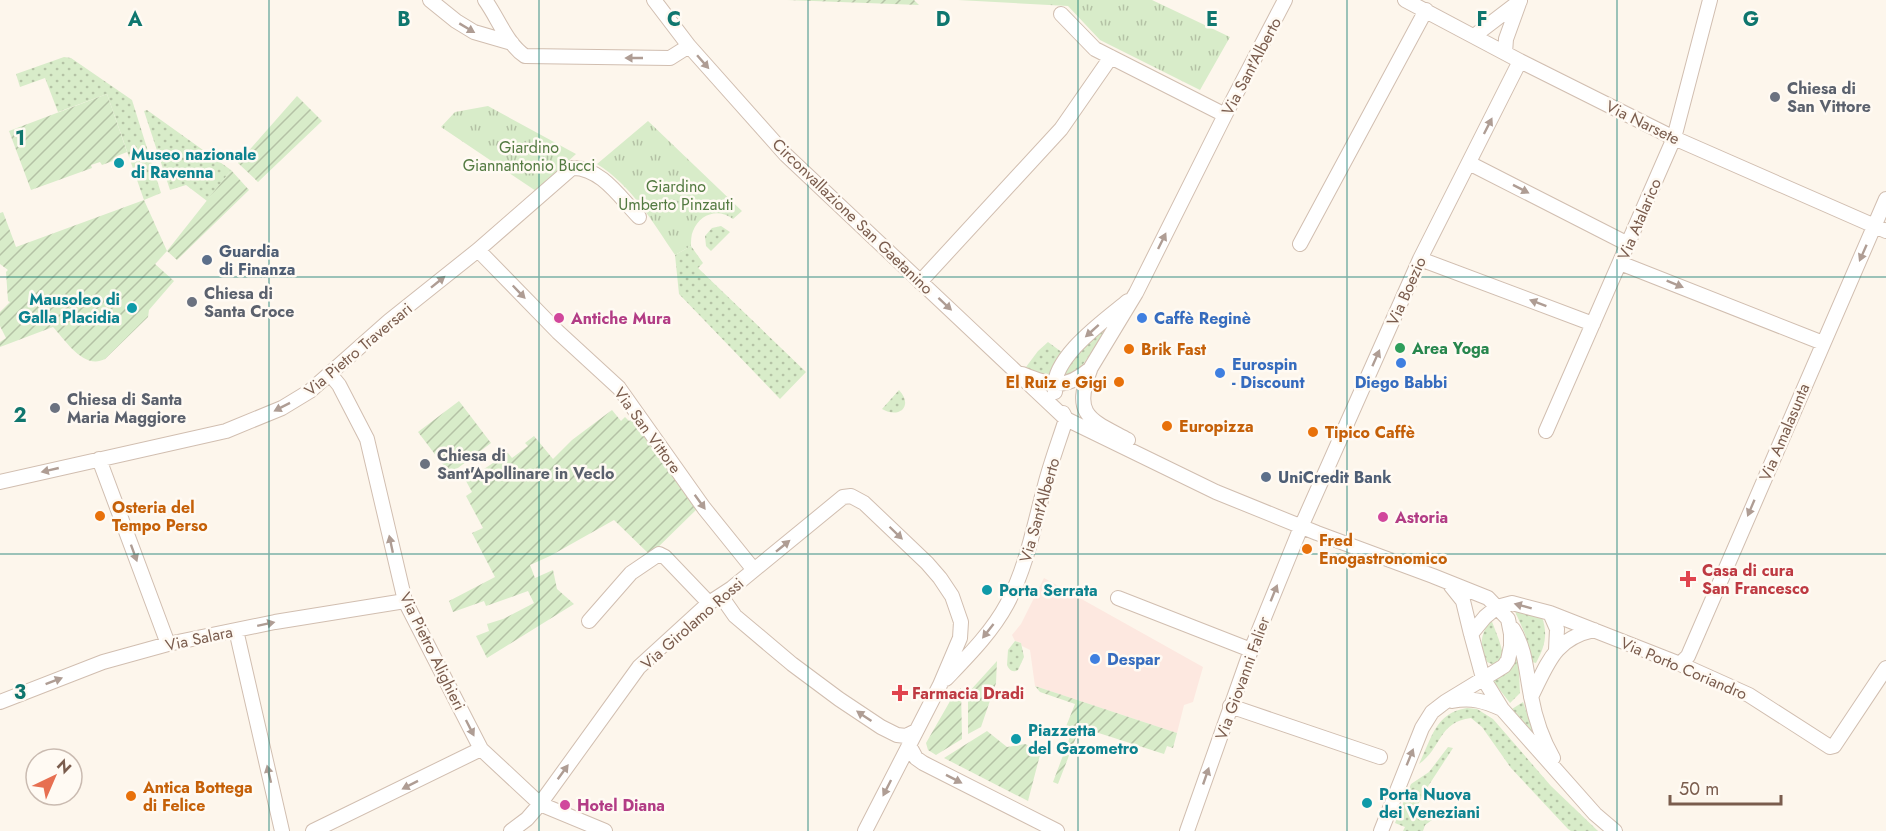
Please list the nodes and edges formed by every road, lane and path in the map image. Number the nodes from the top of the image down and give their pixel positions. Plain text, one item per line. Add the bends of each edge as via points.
1 (430, 0) edge
2 (486, 0) edge
3 (654, 0) edge
4 (1285, 0) edge
5 (1405, 0) edge
6 (1710, 0) edge
7 (1520, 1) edge
8 (1426, 10) junction
9 (1061, 14) dead end
10 (1474, 36) junction
11 (512, 43) junction
12 (689, 46) junction
13 (1505, 52) junction
14 (1110, 57) junction
15 (1520, 61) junction
16 (1225, 115) junction
17 (1674, 138) junction
18 (1469, 163) junction
19 (1886, 199) edge
20 (639, 218) dead end
21 (1880, 229) edge
22 (1300, 244) dead end
23 (1628, 244) junction
24 (478, 250) junction
25 (1420, 259) junction
26 (1620, 262) junction
27 (920, 282) junction
28 (1136, 294) junction
29 (1593, 324) junction
30 (1822, 343) junction
31 (1090, 369) junction
32 (1017, 372) junction
33 (330, 374) junction
34 (1054, 385) junction
35 (1066, 418) junction
36 (1546, 431) dead end
37 (99, 459) junction
38 (0, 482) edge
39 (1209, 488) junction
40 (1301, 527) junction
41 (754, 570) junction
42 (1433, 576) junction
43 (1118, 598) dead end
44 (715, 600) junction
45 (405, 601) junction
46 (1497, 607) junction
47 (1550, 613) junction
48 (1508, 619) junction
49 (589, 621) dead end
50 (237, 630) junction
51 (1594, 630) junction
52 (1471, 634) junction
53 (168, 644) junction
54 (1251, 650) junction
55 (1556, 651) junction
56 (1680, 664) junction
57 (1886, 668) edge
58 (1483, 678) junction
59 (940, 684) junction
60 (1531, 697) junction
61 (0, 702) edge
62 (1445, 702) junction
63 (1230, 706) junction
64 (1502, 709) junction
65 (916, 731) junction
66 (909, 745) junction
67 (481, 749) junction
68 (1380, 757) dead end
69 (1572, 788) junction
70 (540, 804) junction
71 (282, 831) edge
72 (313, 831) edge
73 (511, 831) edge
74 (605, 831) edge
75 (865, 831) edge
76 (1057, 831) edge
77 (1187, 831) edge
78 (1381, 831) edge
79 (1616, 831) edge

1 -> 11 street via 474,32
2 - 11 street
3 - 12 street, Circonvallazione San Gaetanino
4 - 16 street, Via Sant'Alberto
5 - 8 street, Via Narsete
6 - 17 street, Via Atalarico
7 - 10 street
7 - 13 street
8 - 10 street, Via Narsete
8 - 22 street
9 - 14 street via 1095,49
10 - 13 street, Via Narsete
12 -> 11 street via 670,58 532,57 519,52
12 -> 27 street, Circonvallazione San Gaetanino via 786,155
13 - 15 street, Via Narsete
14 - 16 street
14 - 27 street via 1061,129
15 - 17 street, Via Narsete
18 -> 15 street, Via Boezio
28 -> 16 street, Via Sant'Alberto
17 - 21 street, Via Narsete
17 - 23 street, Via Atalarico
18 -> 23 street
18 - 25 street, Via Boezio
19 - 21 street, Via Amalasunta
20 - 24 street, Via Pietro Traversari via 595,174 573,168
21 -> 30 street, Via Amalasunta
23 - 26 street, Via Atalarico
33 -> 24 street, Via Pietro Traversari via 388,321
24 -> 41 street, Via San Vittore via 619,388 704,508
29 -> 25 street
40 -> 25 street, Via Boezio
26 - 29 street, Via Atalarico
26 -> 30 street
27 -> 32 street, Circonvallazione San Gaetanino
28 - 31 street, Via Sant'Alberto
28 -> 34 street, Via Sant'Alberto via 1087,334 1057,371
29 - 36 street, Via Atalarico
30 -> 56 street, Via Amalasunta via 1688,656
31 - 34 street, Via Sant'Alberto via 1070,382
31 - 39 street via 1082,402 1090,418 1197,476
32 - 34 street
32 - 35 street, Circonvallazione San Gaetanino
33 -> 37 street, Via Pietro Traversari via 282,408 226,431
45 -> 33 street, Via Pietro Alighieri via 367,439
34 - 35 street
35 - 39 street, Circonvallazione San Gaetanino
35 -> 59 street, Via Sant'Alberto via 1018,581 999,618
37 -> 38 street, Via Pietro Traversari
37 -> 53 street
39 - 40 street
40 - 42 street
54 -> 40 street, Via Giovanni Falier
41 - 44 street, Via Girolamo Rossi
41 -> 59 street, Via Girolamo Rossi via 843,497 851,496 864,503 927,563 956,606 960,638
42 - 46 street via 1488,598
42 - 52 street via 1458,593
43 - 54 street
44 - 49 street via 659,554 631,573
65 -> 44 street via 897,735 881,727 792,664
70 -> 44 street, Via Girolamo Rossi via 639,667
50 -> 45 street, Via Salara
45 -> 67 street, Via Pietro Alighieri
47 -> 46 street, Via Porto Coriandro via 1512,603
46 - 48 street
46 - 52 street
47 - 51 street, Via Porto Coriandro
47 - 55 street via 1557,629
48 - 58 street via 1508,660
48 - 60 street via 1524,652
50 - 53 street, Via Salara
71 -> 50 street
51 - 55 street via 1574,636
51 - 56 street, Via Porto Coriandro
52 - 58 street
61 -> 53 street, Via Salara via 103,662
54 - 63 street, Via Giovanni Falier
55 - 60 street
56 - 57 street, Via Porto Coriandro via 1749,695 1830,747
58 - 62 street
58 - 64 street
59 - 65 street
60 - 69 street via 1544,742
62 - 64 street via 1466,698
78 -> 62 street via 1422,728 1432,712
63 - 68 street
77 -> 63 street, Via Giovanni Falier
64 - 69 street
65 - 66 street
66 -> 75 street
66 -> 76 street via 923,763
67 - 70 street, Via Pietro Alighieri
67 -> 72 street
69 - 79 street
70 - 73 street, Via Girolamo Rossi
70 - 74 street

